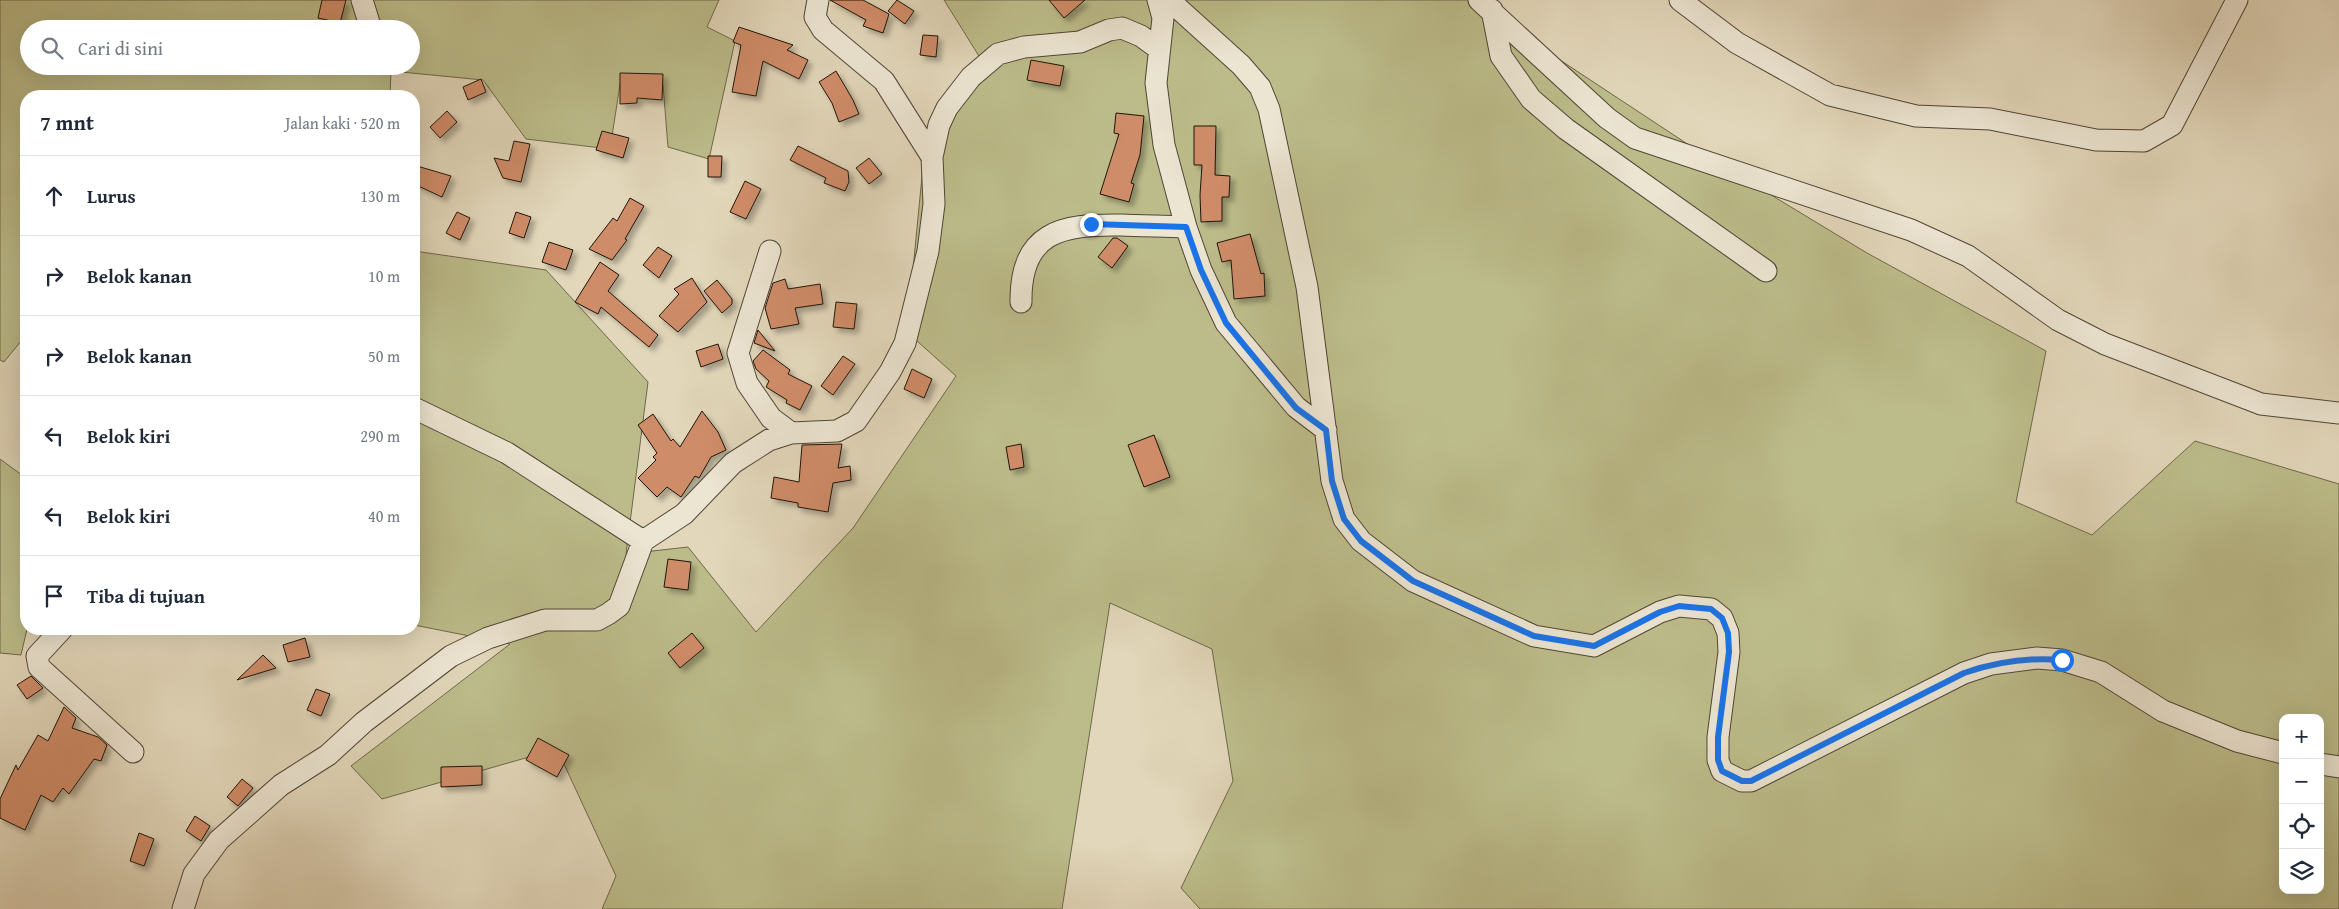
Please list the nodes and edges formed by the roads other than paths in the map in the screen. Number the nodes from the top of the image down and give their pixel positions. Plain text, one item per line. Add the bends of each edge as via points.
1 (362, 0) edge
2 (818, 0) edge
3 (1158, 0) edge
4 (1169, 0) edge
5 (1680, 0) edge
6 (2237, 0) edge
7 (1485, 5) edge
8 (368, 20) edge
9 (1159, 49) junction
10 (932, 157) junction
11 (1186, 227) junction
12 (770, 251) dead end
13 (1766, 271) dead end
14 (1021, 302) dead end
15 (420, 411) edge
16 (2339, 413) edge
17 (1326, 430) junction
18 (791, 433) junction
19 (643, 540) junction
20 (56, 635) edge
21 (133, 752) dead end
22 (2279, 752) edge
23 (2324, 765) edge
24 (2339, 767) edge
25 (183, 909) edge

1 - 8 street
2 - 10 street via 815,17 823,30 884,81
3 - 9 street via 1163,18
4 - 17 street via 1241,65 1260,87 1269,110 1307,287
5 - 6 street via 1737,43 1830,95 1916,116 1990,119 2096,140 2144,141 2172,125
7 - 13 street via 1501,56 1531,99 1566,129
7 - 16 street via 1607,118 1635,138 1911,230 1968,256 2058,320 2105,344 2261,404
9 - 10 street via 1122,28 1080,42 1024,47 998,54 947,108 939,125
9 - 11 street via 1156,83 1164,146
10 - 18 street via 934,204 928,251 905,343 890,372 856,420 837,431
11 - 14 street via 1091,224 1064,228 1036,245 1028,258 1021,280
11 - 17 street via 1201,270 1226,323 1296,408
12 - 18 street via 738,353 748,383 771,418
15 - 19 street via 507,453
17 - 22 street via 1332,481 1344,519 1361,541 1413,581 1534,636 1594,646 1660,612 1679,606 1711,609 1722,618 1728,633 1729,652 1718,760 1722,771 1742,781 1751,781 1964,673 1991,664 2037,658 2062,660 2101,672 2163,711 2237,741
18 - 19 street via 769,440 733,463 684,514
19 - 25 street via 619,606 597,620 545,620 488,638 451,656 364,722 328,755 281,785 219,840 194,874
20 - 21 street via 37,656 39,667
23 - 24 street

